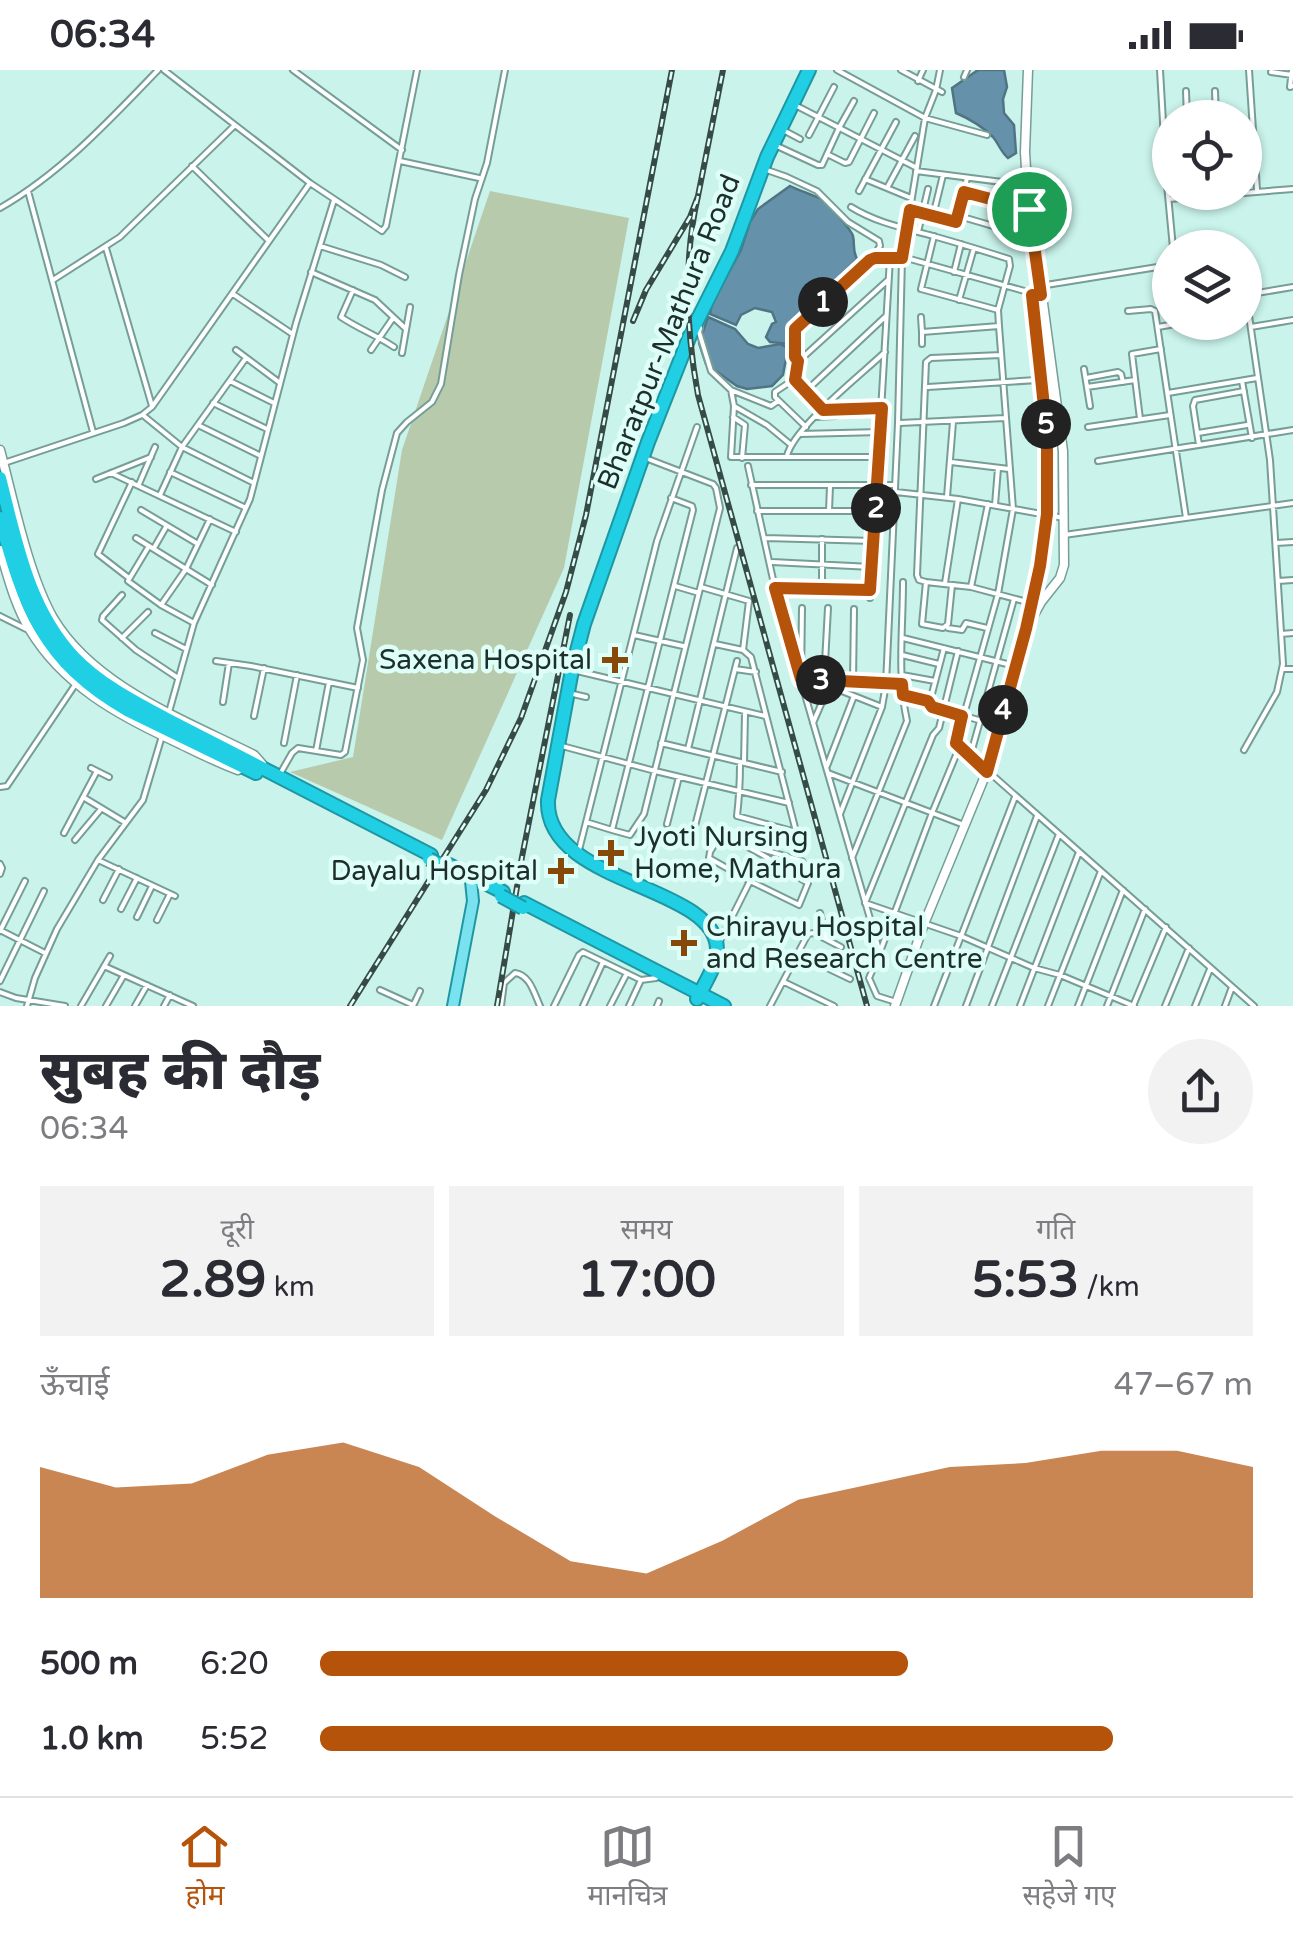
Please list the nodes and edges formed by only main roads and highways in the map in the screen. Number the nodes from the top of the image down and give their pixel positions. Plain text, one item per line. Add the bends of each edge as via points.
1 (812, 70) edge
2 (2, 470) edge
3 (0, 518) edge
4 (430, 857) junction
5 (449, 867) junction
6 (471, 880) junction
7 (486, 889) junction
8 (502, 894) junction
9 (473, 901) junction
10 (524, 906) junction
11 (711, 971) junction
12 (682, 985) junction
13 (697, 1000) edge
14 (453, 1006) edge
15 (711, 1006) edge
16 (724, 1006) edge

1 - 11 highway, Bharatpur-Mathura Road via 682,352 643,457 584,624 548,800 558,837 578,854 709,927 716,947
2 - 4 highway via 33,592 75,658 122,695
3 - 4 highway via 35,622 76,674 127,710
4 - 5 highway, bridge
5 - 6 highway
5 - 8 highway
6 - 7 highway
6 - 9 main road
7 - 8 highway
7 - 9 main road
8 - 10 highway, bridge
9 - 14 main road
10 - 12 highway
10 - 13 highway
11 - 12 highway
11 - 13 highway
12 - 13 highway
13 - 15 highway
13 - 16 highway

